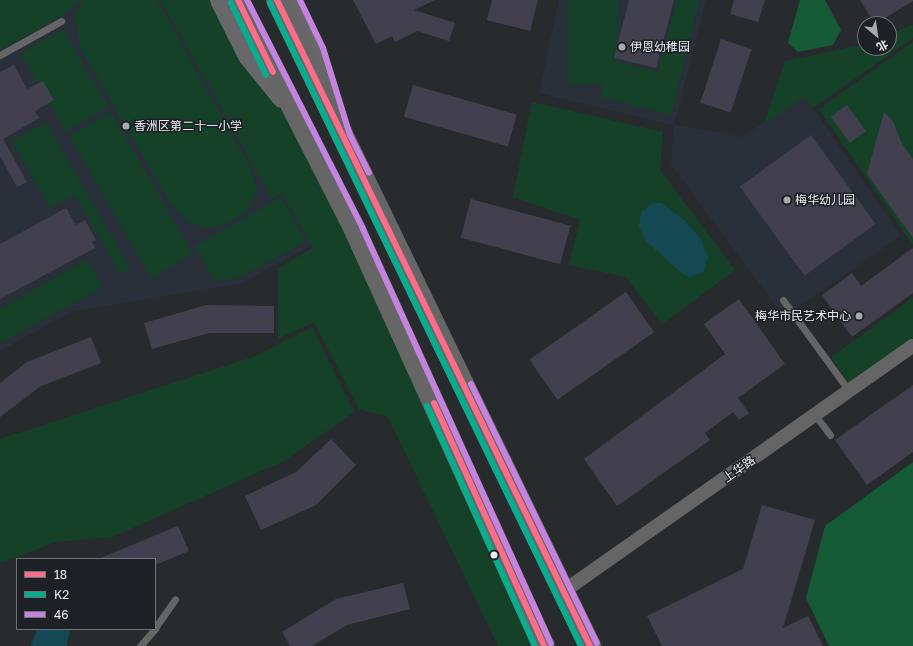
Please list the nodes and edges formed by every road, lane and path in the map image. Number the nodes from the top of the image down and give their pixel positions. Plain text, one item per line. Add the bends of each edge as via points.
1 (220, 0) edge
2 (238, 0) edge
3 (277, 0) edge
4 (292, 0) edge
5 (61, 21) dead end
6 (0, 55) edge
7 (297, 117) junction
8 (343, 138) junction
9 (783, 300) dead end
10 (913, 346) edge
11 (849, 391) junction
12 (815, 415) junction
13 (830, 435) dead end
14 (564, 591) junction
15 (175, 599) dead end
16 (156, 628) edge
17 (154, 630) edge
18 (140, 646) edge
19 (544, 646) edge
20 (590, 646) edge

1 - 7 main road via 248,56
2 - 7 main road
3 - 8 main road
4 - 8 main road via 316,51
5 - 6 lane
7 - 19 main road via 355,230
8 - 14 main road
9 - 11 lane
10 - 11 street, 上华路
11 - 12 street, 上华路
12 - 13 lane
12 - 14 street, 上华路
14 - 20 main road
15 - 16 lane
17 - 18 lane

